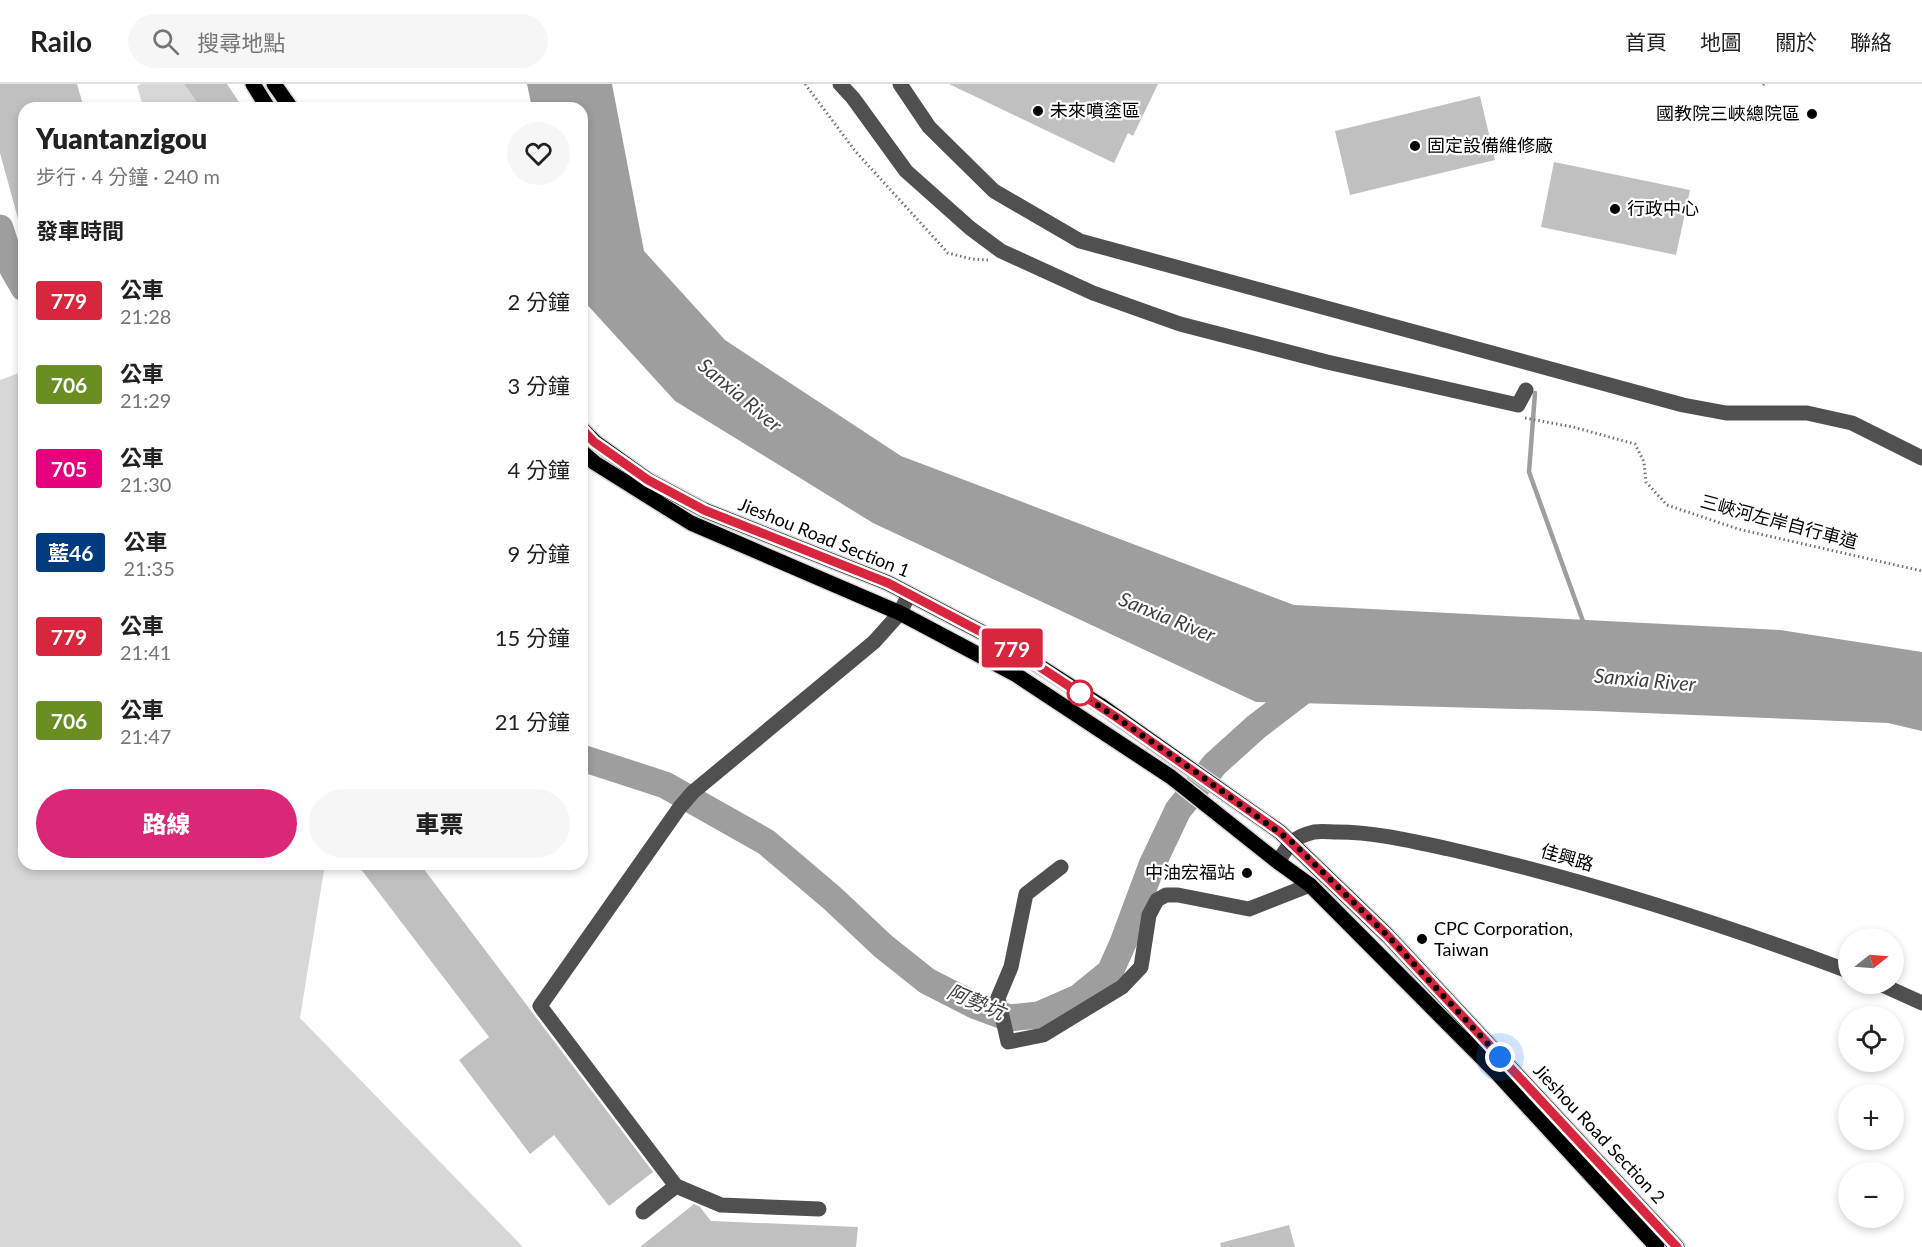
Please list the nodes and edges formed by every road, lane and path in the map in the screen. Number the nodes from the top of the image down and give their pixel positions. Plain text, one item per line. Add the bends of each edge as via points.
1 (253, 84) edge
2 (274, 84) edge
3 (840, 84) edge
4 (900, 84) edge
5 (264, 102) edge
6 (287, 102) edge
7 (1526, 390) dead end
8 (1527, 418) dead end
9 (588, 436) edge
10 (588, 457) edge
11 (1922, 458) edge
12 (1922, 571) edge
13 (909, 594) junction
14 (900, 613) junction
15 (1291, 841) junction
16 (1278, 862) junction
17 (1061, 867) dead end
18 (1310, 885) junction
19 (1838, 967) edge
20 (1902, 994) edge
21 (1922, 1003) edge
22 (675, 1186) junction
23 (819, 1209) dead end
24 (644, 1212) dead end
25 (1657, 1247) edge
26 (1677, 1247) edge

1 - 5 main road
2 - 6 main road
3 - 7 street via 906,171 970,228 1000,251 1093,293 1180,324 1518,405
4 - 11 street via 929,126 994,191 1080,241 1683,405 1726,413 1807,413 1852,423
8 - 12 path, 三峽河左岸自行車道 via 1635,444 1644,462 1646,482 1667,505 1738,529
9 - 13 main road, Jieshou Road Section 1 via 648,480 704,510
10 - 14 main road, Jieshou Road Section 1 via 691,523
13 - 14 street
13 - 15 main road, Jieshou Road Section 1 via 1008,646
14 - 16 main road, Jieshou Road Section 1 via 1015,674 1170,777
14 - 22 street via 874,642 693,792 540,1006
15 - 16 street
15 - 19 street, 佳興路 via 1316,832 1360,832 1516,864 1702,919
15 - 26 main road, Jieshou Road Section 2 via 1388,936
16 - 18 main road, Jieshou Road Section 2
17 - 18 street via 1026,894 1011,967 998,998 1008,1042 1043,1035 1122,987 1141,967 1149,915 1157,900 1166,895 1249,909
18 - 25 main road, Jieshou Road Section 2 via 1496,1072
20 - 21 street
22 - 23 street via 721,1205
22 - 24 street

